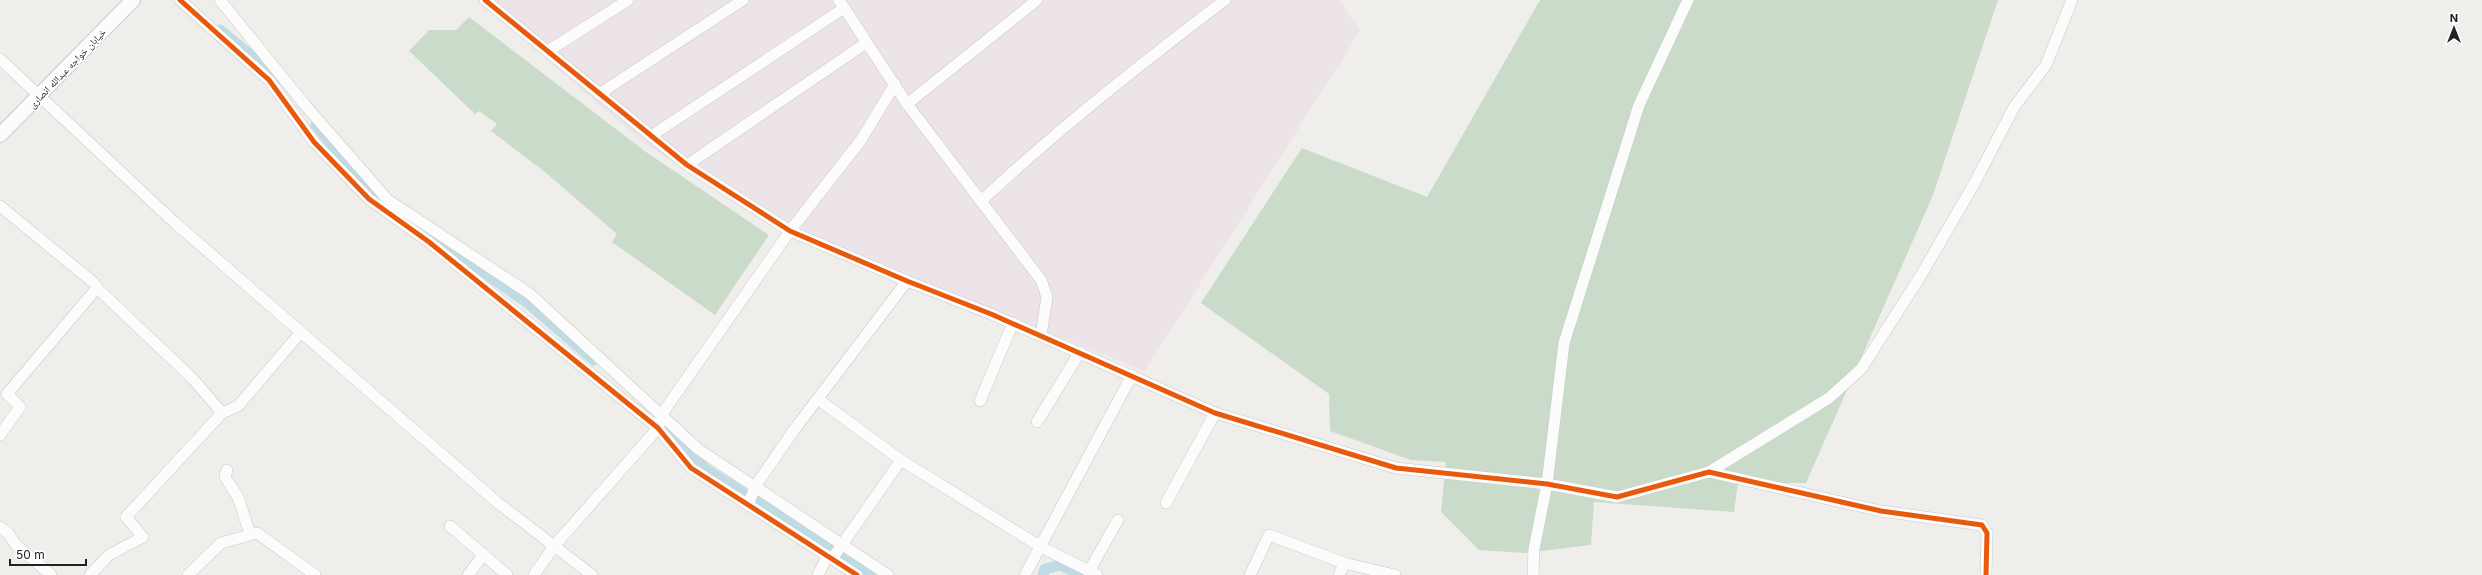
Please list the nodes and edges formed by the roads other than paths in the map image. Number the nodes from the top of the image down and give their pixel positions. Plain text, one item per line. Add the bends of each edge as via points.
1 (133, 0) edge
2 (180, 0) edge
3 (220, 0) edge
4 (485, 0) edge
5 (628, 0) edge
6 (743, 0) edge
7 (1037, 0) edge
8 (1225, 0) edge
9 (1688, 0) edge
10 (2072, 0) edge
11 (841, 4) edge
12 (866, 43) junction
13 (548, 51) junction
14 (0, 59) edge
15 (895, 84) junction
16 (599, 94) junction
17 (40, 96) junction
18 (907, 104) junction
19 (0, 135) edge
20 (651, 136) junction
21 (687, 165) junction
22 (981, 201) junction
23 (0, 206) edge
24 (790, 230) junction
25 (907, 281) junction
26 (97, 288) junction
27 (1013, 323) junction
28 (301, 332) junction
29 (1041, 335) junction
30 (1080, 352) junction
31 (1132, 375) junction
32 (819, 400) junction
33 (980, 401) dead end
34 (222, 413) junction
35 (1215, 413) junction
36 (662, 414) junction
37 (1037, 422) dead end
38 (658, 428) junction
39 (0, 435) edge
40 (901, 460) junction
41 (227, 470) dead end
42 (1709, 472) junction
43 (1547, 484) junction
44 (756, 485) junction
45 (1166, 503) dead end
46 (748, 505) junction
47 (1118, 520) dead end
48 (450, 526) dead end
49 (0, 527) edge
50 (250, 534) junction
51 (843, 544) junction
52 (555, 545) junction
53 (1041, 547) junction
54 (484, 554) junction
55 (830, 558) junction
56 (1344, 563) junction
57 (1093, 573) edge
58 (51, 575) edge
59 (90, 575) edge
60 (188, 575) edge
61 (315, 575) edge
62 (468, 575) edge
63 (507, 575) edge
64 (534, 575) edge
65 (592, 575) edge
66 (818, 575) edge
67 (857, 575) edge
68 (888, 575) edge
69 (1025, 575) edge
70 (1250, 575) edge
71 (1339, 575) edge
72 (1394, 575) edge
73 (1533, 575) edge
74 (1986, 575) edge

1 - 17 street, خیابان خواجه عبدالله انصاری
2 - 38 street via 269,80 314,142 369,199 429,242
3 - 36 street via 305,105 388,200 530,294
4 - 13 street
5 - 13 street
6 - 16 street
7 - 18 street
8 - 22 street via 1106,90 1033,152
9 - 43 street via 1639,105 1564,343
10 - 42 street via 2046,65 2014,107 1974,184 1920,277 1861,369 1829,398
11 - 12 street
11 - 20 street
12 - 15 street
12 - 21 street
13 - 16 street
14 - 17 street
15 - 18 street
15 - 24 street via 861,140
16 - 20 street
17 - 19 street, خیابان خواجه عبدالله انصاری
17 - 28 street via 174,222
18 - 22 street
20 - 21 street
21 - 24 street
22 - 29 street via 1041,280 1047,297
23 - 26 street
24 - 25 street
24 - 36 street
25 - 27 street
25 - 32 street
26 - 34 street via 194,378
26 - 39 street via 6,394 20,407
27 - 29 street
27 - 33 street
28 - 34 street via 238,406
28 - 52 street via 498,503
29 - 30 street
30 - 31 street
30 - 37 street
31 - 35 street
31 - 53 street
32 - 40 street
32 - 44 street via 794,430
34 - 59 street via 126,517 143,537 110,555
35 - 43 street via 1396,468
35 - 45 street
36 - 38 street
36 - 44 street via 698,449
38 - 46 street via 691,468
38 - 52 street
40 - 51 street
40 - 53 street
41 - 50 street via 226,477 238,497
42 - 43 street via 1617,497
42 - 74 street via 1881,511 1982,526 1987,533
43 - 73 street via 1534,549
44 - 46 street
44 - 51 street
46 - 55 street
47 - 57 street
48 - 54 street
49 - 58 street via 16,545
50 - 60 street via 221,543
50 - 61 street via 257,533
51 - 55 street
51 - 68 street
52 - 64 street
52 - 65 street
53 - 57 street
53 - 69 street
54 - 62 street
54 - 63 street
55 - 66 street
55 - 67 street
56 - 70 street via 1269,535
56 - 71 street
56 - 72 street

